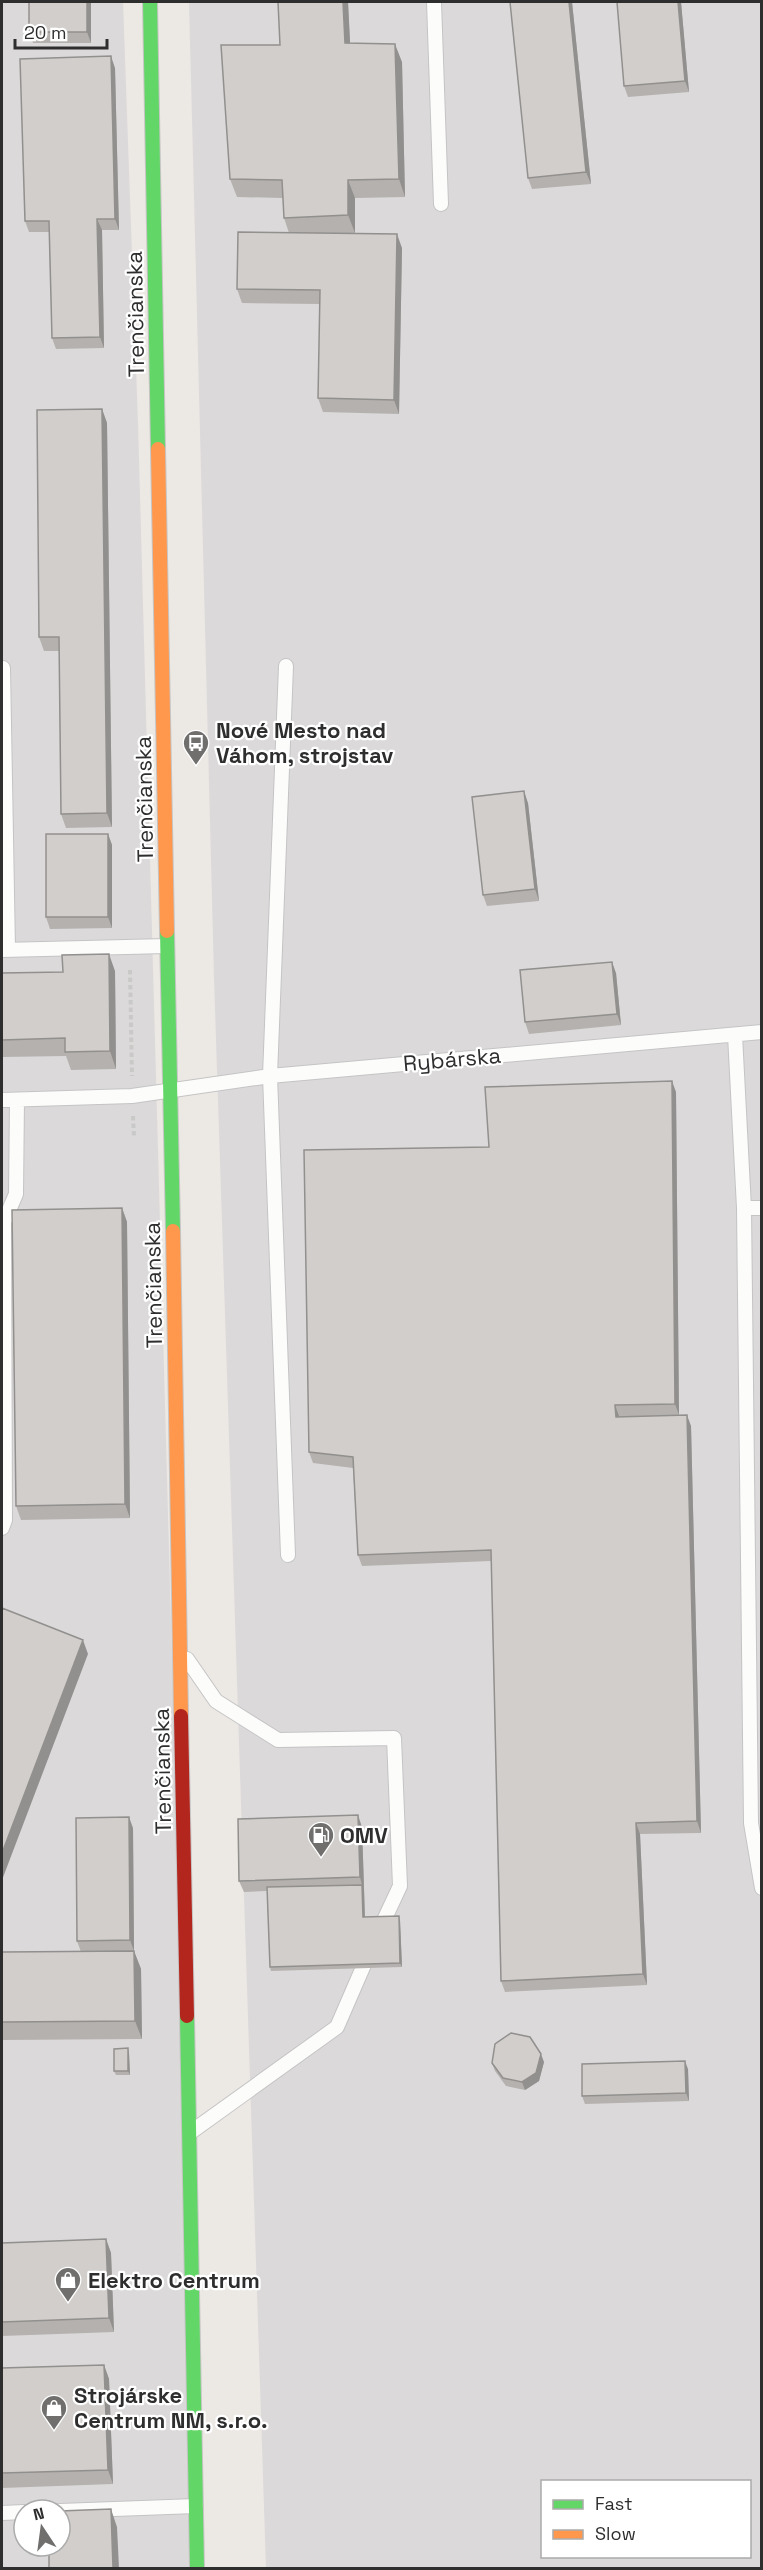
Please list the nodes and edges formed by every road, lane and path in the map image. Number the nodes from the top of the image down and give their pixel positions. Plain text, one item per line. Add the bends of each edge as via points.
1 (150, 2) edge
2 (434, 2) edge
3 (441, 204) dead end
4 (286, 666) dead end
5 (3, 668) dead end
6 (167, 946) junction
7 (135, 947) junction
8 (5, 949) edge
9 (762, 1032) edge
10 (735, 1035) junction
11 (270, 1076) junction
12 (170, 1090) junction
13 (132, 1096) junction
14 (2, 1100) edge
15 (17, 1100) junction
16 (134, 1137) dead end
17 (744, 1208) junction
18 (762, 1208) edge
19 (2, 1528) edge
20 (288, 1555) dead end
21 (180, 1649) junction
22 (762, 1888) edge
23 (189, 2133) junction
24 (196, 2506) junction
25 (72, 2511) edge
26 (197, 2568) edge

1 - 6 main road, Trenčianska
2 - 3 lane
4 - 11 lane
5 - 8 lane
6 - 7 lane
6 - 12 main road, Trenčianska
7 - 8 lane
7 - 13 path via 129,970
9 - 10 lane, Rybárska
10 - 11 lane, Rybárska
10 - 17 lane
11 - 12 lane, Rybárska
11 - 20 lane
12 - 13 lane, Rybárska
12 - 21 main road, Trenčianska
13 - 15 lane, Rybárska
13 - 16 path
14 - 15 lane, Rybárska
15 - 19 lane via 16,1194 4,1222
17 - 18 lane
17 - 22 lane via 751,1823
21 - 23 main road, Trenčianska
21 - 23 lane via 216,1701 278,1740 394,1738 400,1886 337,2026
23 - 24 main road, Trenčianska
24 - 25 lane
24 - 26 main road, Trenčianska

